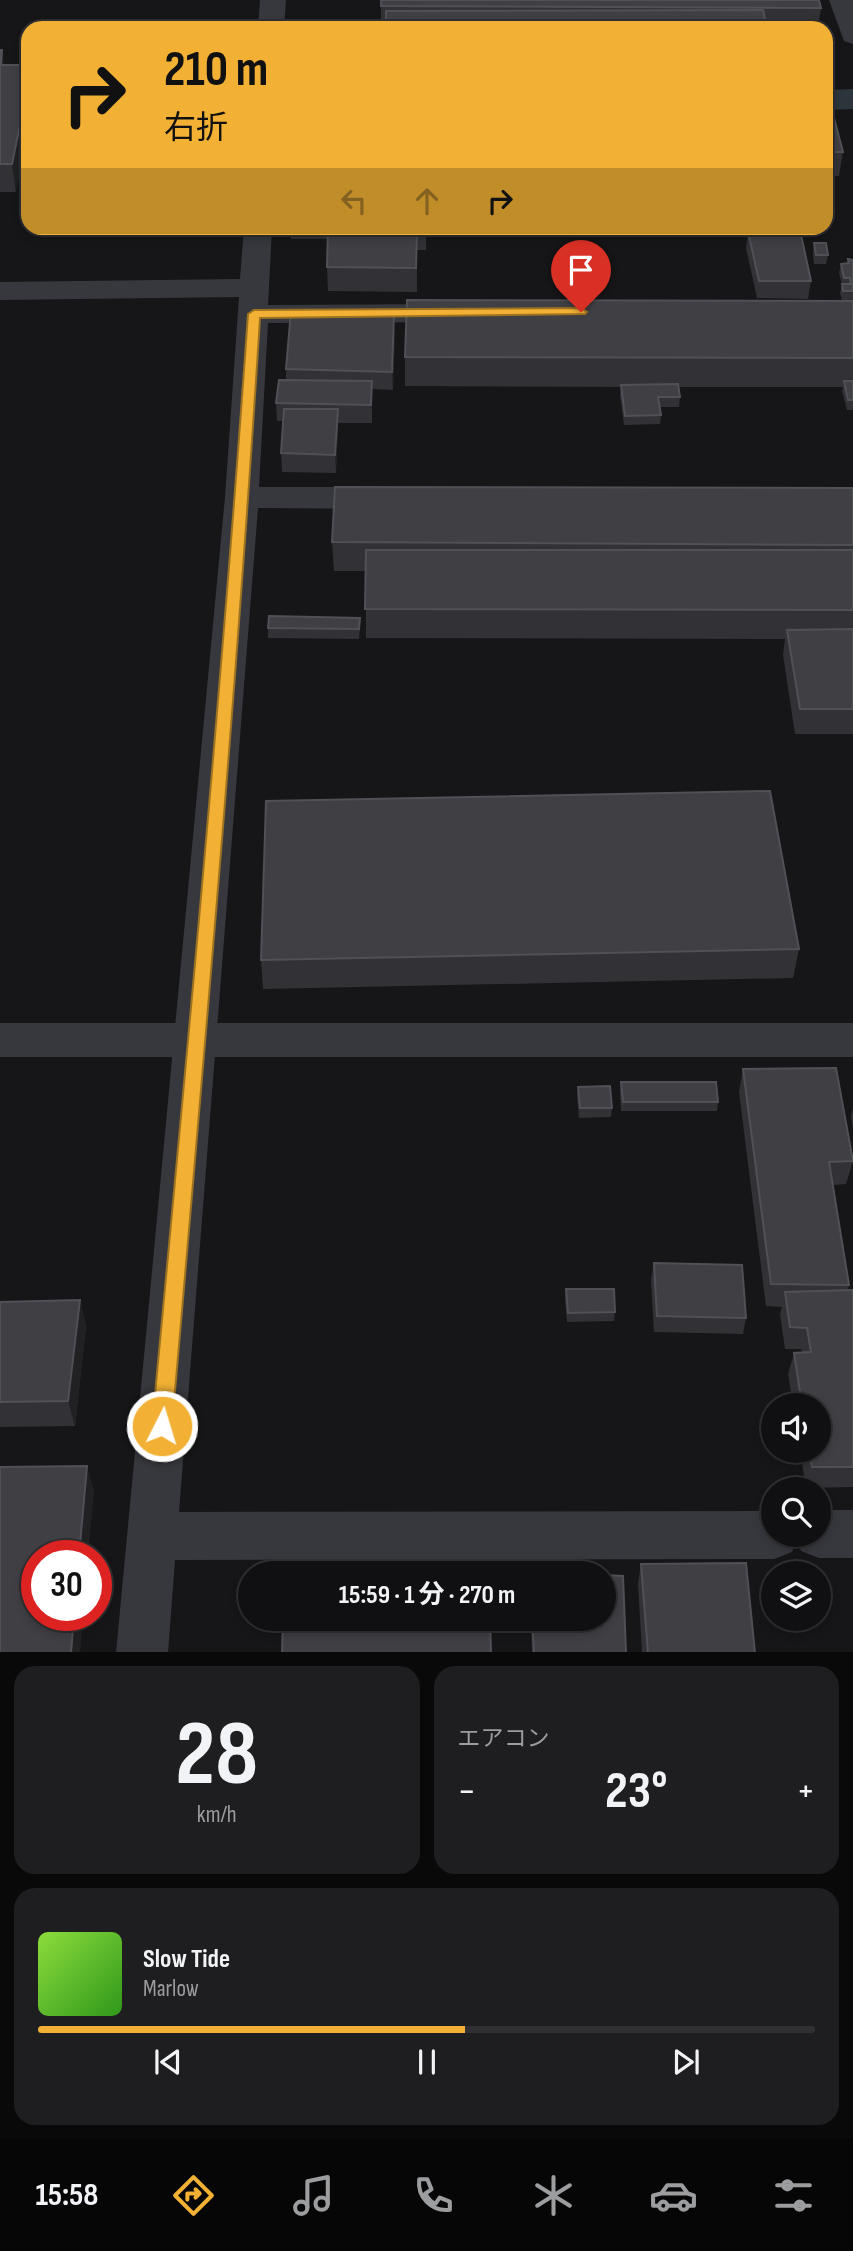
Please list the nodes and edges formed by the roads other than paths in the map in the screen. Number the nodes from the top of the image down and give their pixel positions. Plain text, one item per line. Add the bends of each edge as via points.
1 (273, 0) edge
2 (842, 0) edge
3 (272, 21) edge
4 (853, 36) edge
5 (258, 235) edge
6 (0, 291) edge
7 (254, 301) junction
8 (491, 312) edge
9 (242, 497) junction
10 (422, 498) edge
11 (197, 1038) junction
12 (0, 1040) edge
13 (853, 1040) edge
14 (831, 1534) edge
15 (853, 1534) edge
16 (761, 1535) edge
17 (152, 1536) junction
18 (142, 1652) edge

1 - 3 street
2 - 4 street
5 - 7 street
6 - 7 street
7 - 8 street
7 - 9 street
9 - 10 street
9 - 11 street
11 - 12 street
11 - 13 street
11 - 17 street
14 - 15 street
16 - 17 street
17 - 18 street

